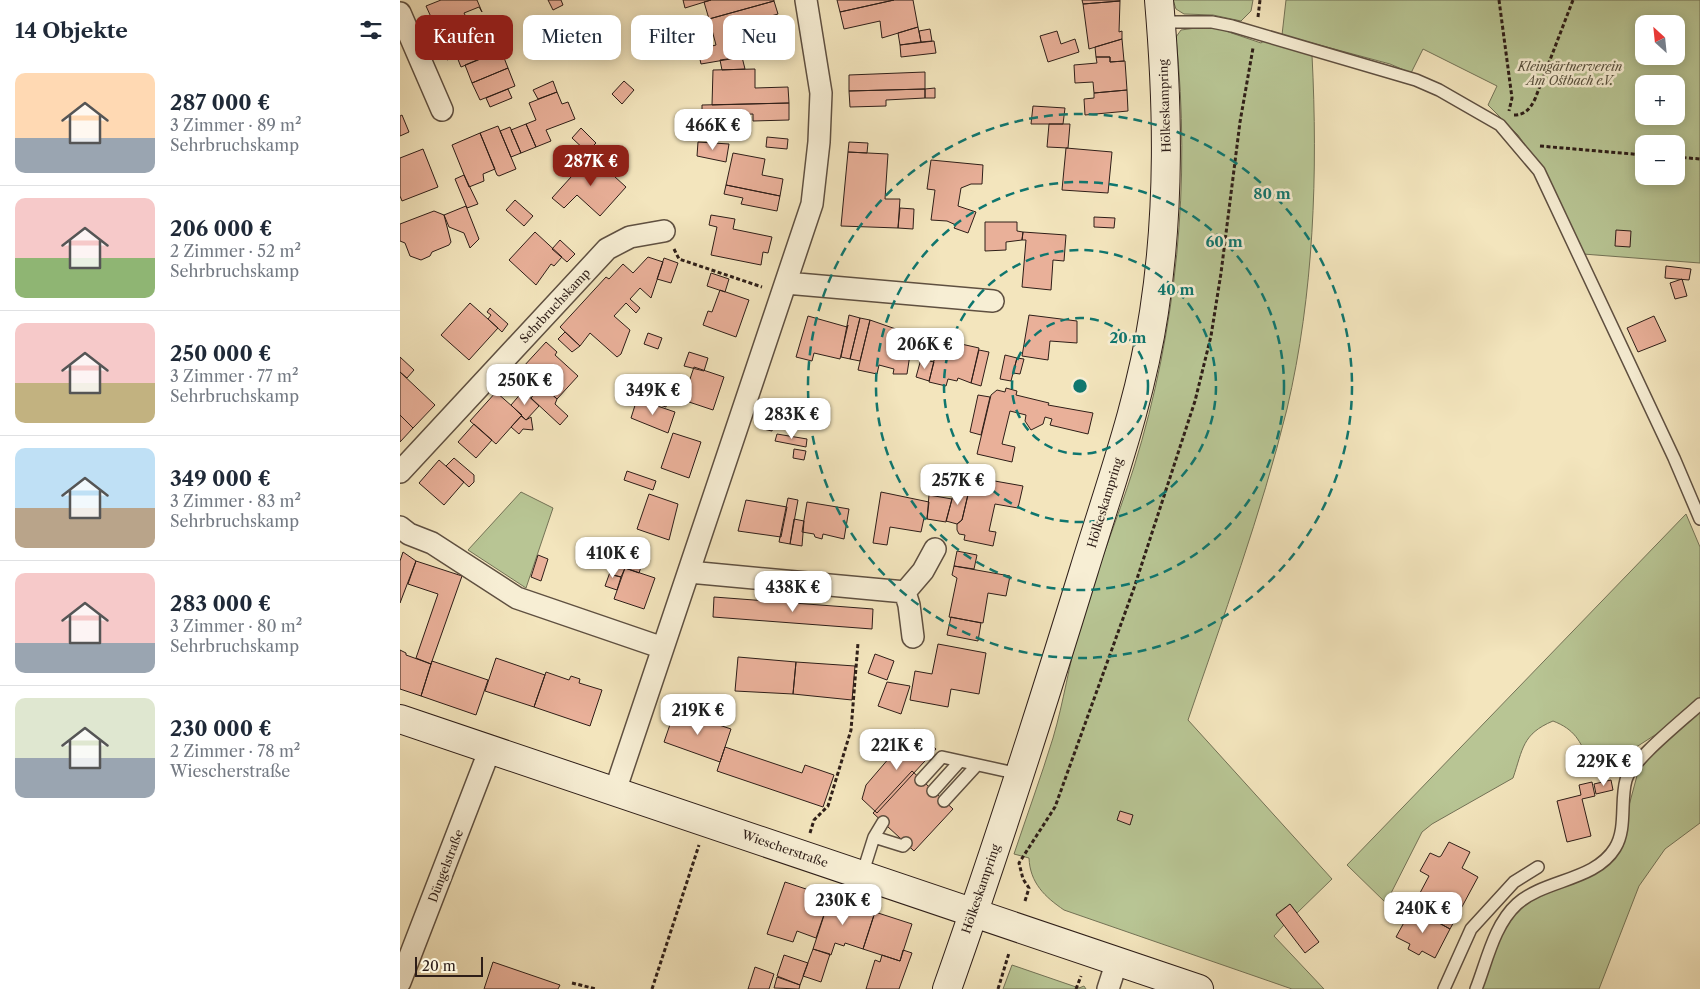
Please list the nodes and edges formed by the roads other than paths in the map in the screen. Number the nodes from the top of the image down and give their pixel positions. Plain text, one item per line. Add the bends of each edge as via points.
1 (806, 0) edge
2 (1160, 11) edge
3 (400, 13) edge
4 (442, 110) dead end
5 (664, 231) road end
6 (784, 288) junction
7 (993, 301) dead end
8 (400, 472) edge
9 (1700, 519) edge
10 (400, 527) edge
11 (935, 549) dead end
12 (689, 572) junction
13 (905, 592) junction
14 (913, 638) dead end
15 (663, 648) junction
16 (1700, 704) edge
17 (400, 718) edge
18 (490, 749) junction
19 (960, 761) junction
20 (977, 765) junction
21 (1020, 774) junction
22 (921, 780) dead end
23 (932, 790) dead end
24 (615, 791) junction
25 (944, 801) dead end
26 (883, 822) dead end
27 (874, 837) junction
28 (906, 843) dead end
29 (1538, 867) dead end
30 (862, 875) junction
31 (973, 913) junction
32 (1117, 961) junction
33 (400, 982) edge
34 (947, 989) edge
35 (1108, 989) edge
36 (1199, 989) edge
37 (1444, 989) edge
38 (1476, 989) edge

1 - 6 street via 820,93 819,142 812,204
2 - 9 lane via 1256,31 1416,80 1500,125 1539,170
2 - 21 main road, Hölkeskampring via 1168,160 1154,315 1131,419
3 - 4 street
5 - 8 street, Sehrbruchskamp via 630,237 607,249
6 - 7 street
6 - 12 street
10 - 15 street via 432,543 517,598
11 - 13 street via 923,571
12 - 13 street
12 - 15 street
13 - 14 street
15 - 24 street
16 - 38 lane via 1640,759 1626,778 1616,847 1596,866 1533,893 1518,904 1501,923
17 - 18 main road, Wiescherstraße
18 - 24 main road, Wiescherstraße
18 - 33 street, Düngelstraße
19 - 20 lane
19 - 22 lane via 942,757
19 - 23 lane
20 - 21 lane
20 - 25 lane
21 - 31 main road, Hölkeskampring
24 - 30 main road, Wiescherstraße
26 - 27 lane
27 - 28 lane via 890,837 903,846
27 - 30 lane
29 - 37 lane via 1514,882 1471,929
30 - 31 main road, Wiescherstraße
31 - 32 main road, Wiescherstraße
31 - 34 main road, Hölkeskampring
32 - 35 street
32 - 36 main road, Wiescherstraße

